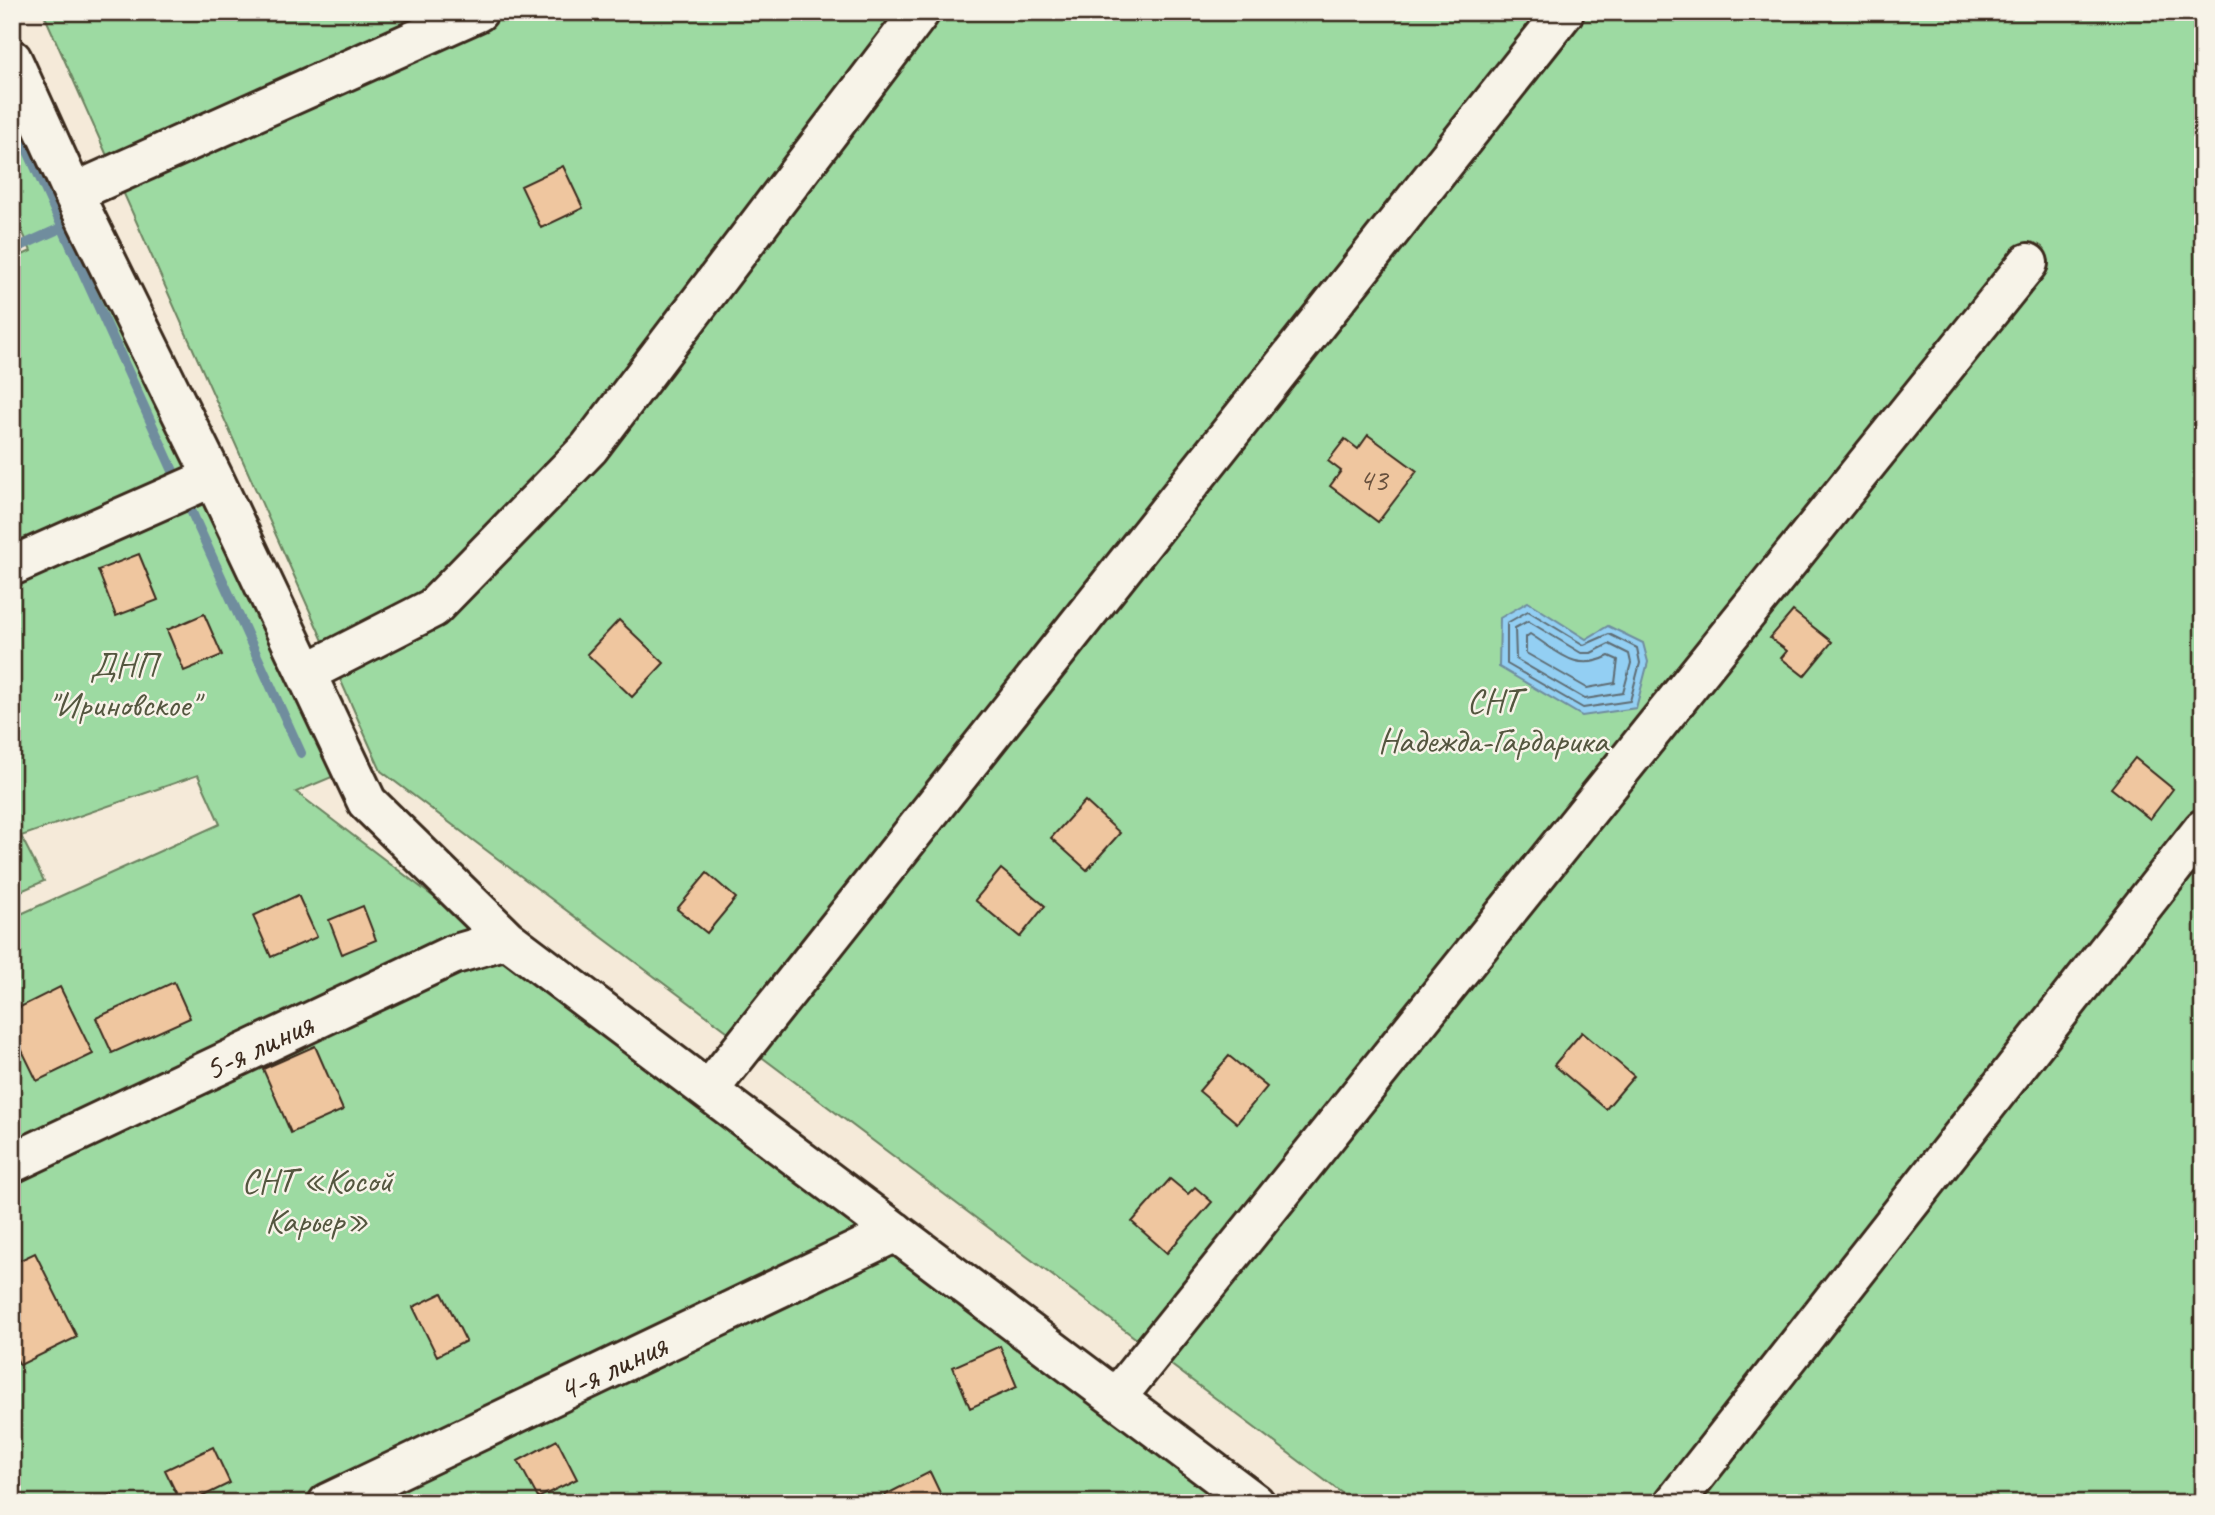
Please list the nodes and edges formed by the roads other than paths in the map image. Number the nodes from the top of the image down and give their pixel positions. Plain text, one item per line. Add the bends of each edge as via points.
1 (478, 12) edge
2 (920, 12) edge
3 (1564, 12) edge
4 (12, 59) edge
5 (73, 193) junction
6 (2028, 263) dead end
7 (212, 477) junction
8 (12, 566) edge
9 (306, 673) junction
10 (2203, 829) edge
11 (508, 939) junction
12 (709, 1090) junction
13 (12, 1163) edge
14 (896, 1232) junction
15 (1116, 1398) junction
16 (328, 1503) edge
17 (1255, 1503) edge
18 (1674, 1503) edge

1 - 5 street
2 - 9 street via 589,448 433,608
3 - 12 street
4 - 5 street
5 - 7 street
6 - 15 street
7 - 8 street
7 - 9 street
9 - 11 street via 367,802
10 - 18 street
11 - 12 street
11 - 13 street, 5-я линия via 452,955
12 - 14 street
14 - 15 street
14 - 16 street, 4-я линия
15 - 17 street

